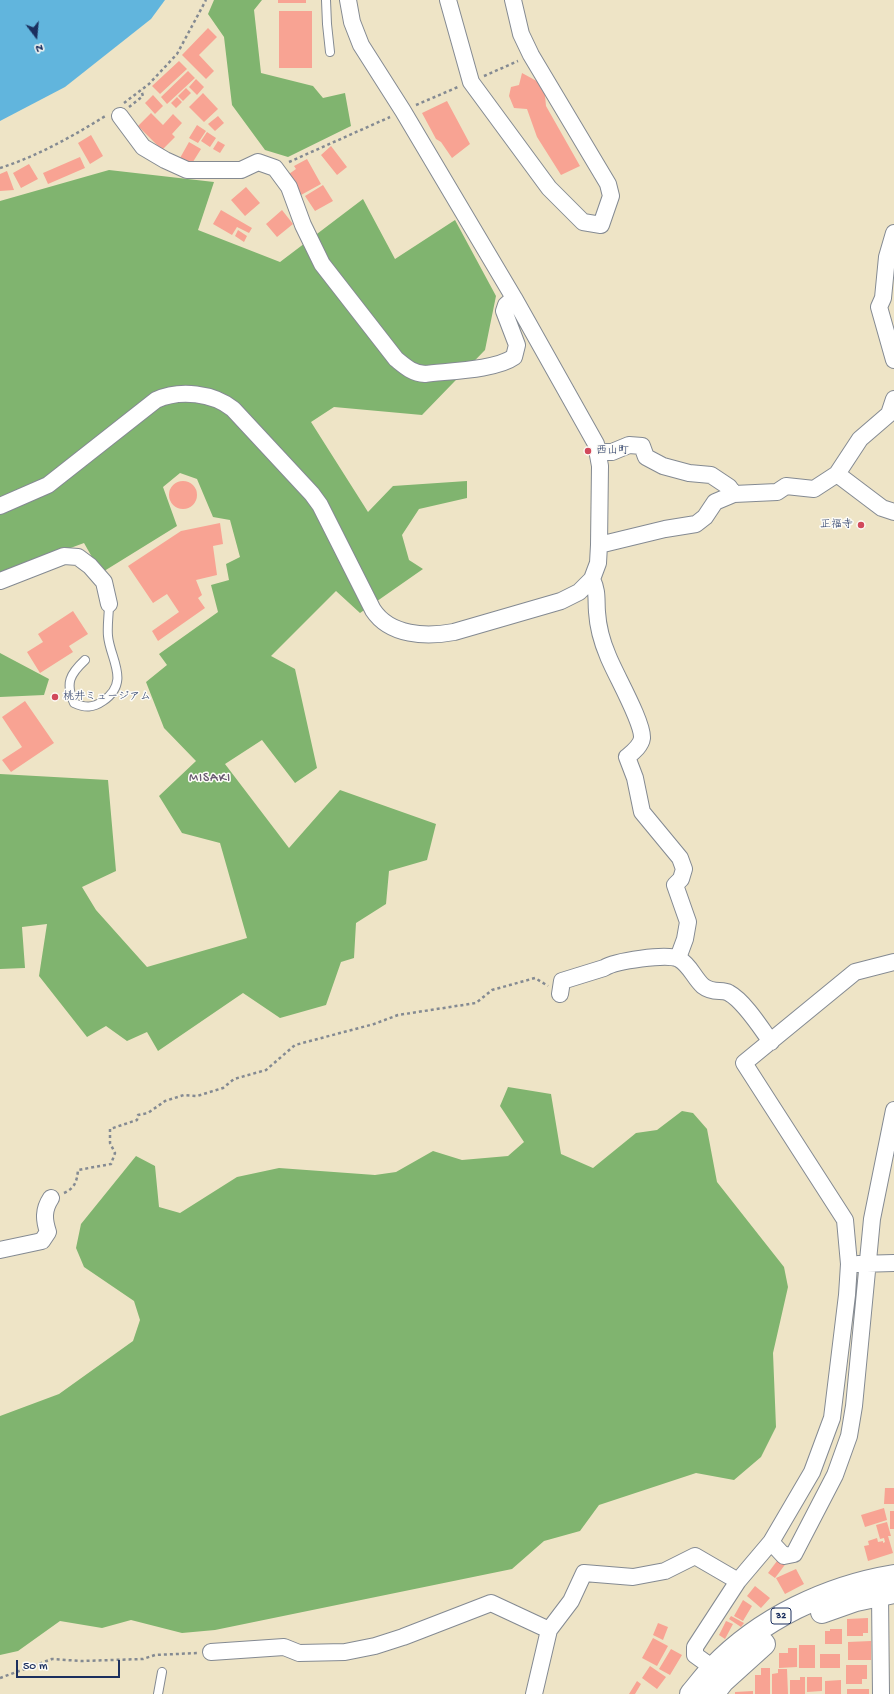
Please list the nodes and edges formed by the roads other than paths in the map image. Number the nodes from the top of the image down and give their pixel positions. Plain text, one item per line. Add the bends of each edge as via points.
1 (326, 0) edge
2 (348, 0) edge
3 (448, 0) edge
4 (513, 0) edge
5 (330, 52) dead end
6 (117, 111) road end
7 (894, 233) edge
8 (514, 298) junction
9 (894, 360) edge
10 (894, 399) edge
11 (598, 452) junction
12 (837, 474) junction
13 (734, 494) junction
14 (0, 506) edge
15 (894, 512) edge
16 (600, 545) junction
17 (592, 579) junction
18 (0, 580) edge
19 (109, 604) joint
20 (85, 660) dead end
21 (678, 958) junction
22 (894, 962) edge
23 (560, 994) road end
24 (770, 1042) junction
25 (894, 1110) edge
26 (51, 1198) road end
27 (0, 1250) edge
28 (867, 1263) junction
29 (894, 1263) edge
30 (849, 1264) junction
31 (771, 1542) junction
32 (894, 1576) edge
33 (738, 1581) junction
34 (887, 1593) edge
35 (550, 1630) junction
36 (211, 1652) road end
37 (887, 1661) edge
38 (713, 1668) junction
39 (162, 1672) dead end
40 (158, 1694) edge
41 (534, 1694) edge
42 (691, 1694) edge
43 (713, 1694) edge
44 (881, 1694) edge

1 - 5 lane
2 - 8 street via 352,22 361,44
3 - 4 street via 470,82 549,188 583,222 601,225 611,196 608,184 531,55 521,34
6 - 8 street via 143,147 187,170 242,170 258,162 275,168 289,187 303,225 322,264 396,359 408,370 425,374 495,365 514,357 516,345 504,311 506,305
7 - 9 street via 887,257 883,298 879,307
8 - 11 street via 592,435
10 - 12 street via 889,414 860,439
11 - 13 street via 612,452 630,445 642,446 646,457 663,466 689,473 711,475 729,487
11 - 16 street
12 - 13 street via 814,489 786,486 777,492
12 - 15 street via 882,508
13 - 16 street via 715,502 705,517 696,524
14 - 17 street via 48,485 156,400 170,395 192,394 216,399 233,409 312,494 373,610 383,622 392,627 423,635 454,632 561,601 579,592
16 - 17 street
17 - 21 street via 597,590 600,635 639,723 642,739 628,757 642,812 680,858 684,869 675,885 688,922
18 - 19 street via 64,556 78,557 104,582
19 - 20 lane via 108,636 116,662 117,682 112,695 99,704 84,707 74,703 69,680 75,669
21 - 23 street via 625,960 610,964 562,981
21 - 24 street via 692,970 703,985 714,992 728,992 750,1012
22 - 24 street via 855,972
24 - 30 street via 744,1062 845,1220
25 - 28 street via 872,1219
26 - 27 street via 46,1205 44,1220 48,1232 42,1241
28 - 29 street
28 - 30 street
28 - 31 street via 849,1436 835,1475 794,1554 784,1556
30 - 31 street via 832,1418 812,1472
31 - 33 street
32 - 38 main road, 32 via 853,1585 794,1609 756,1631
33 - 35 street via 695,1556 665,1571 633,1577 584,1573 571,1601
33 - 38 street via 695,1647 695,1655
34 - 37 street
34 - 43 main road, 32 via 835,1607 783,1631 746,1658
35 - 36 street via 491,1603 403,1637 345,1652 299,1653 284,1647
35 - 41 street
37 - 44 street
38 - 42 main road, 32
39 - 40 lane

